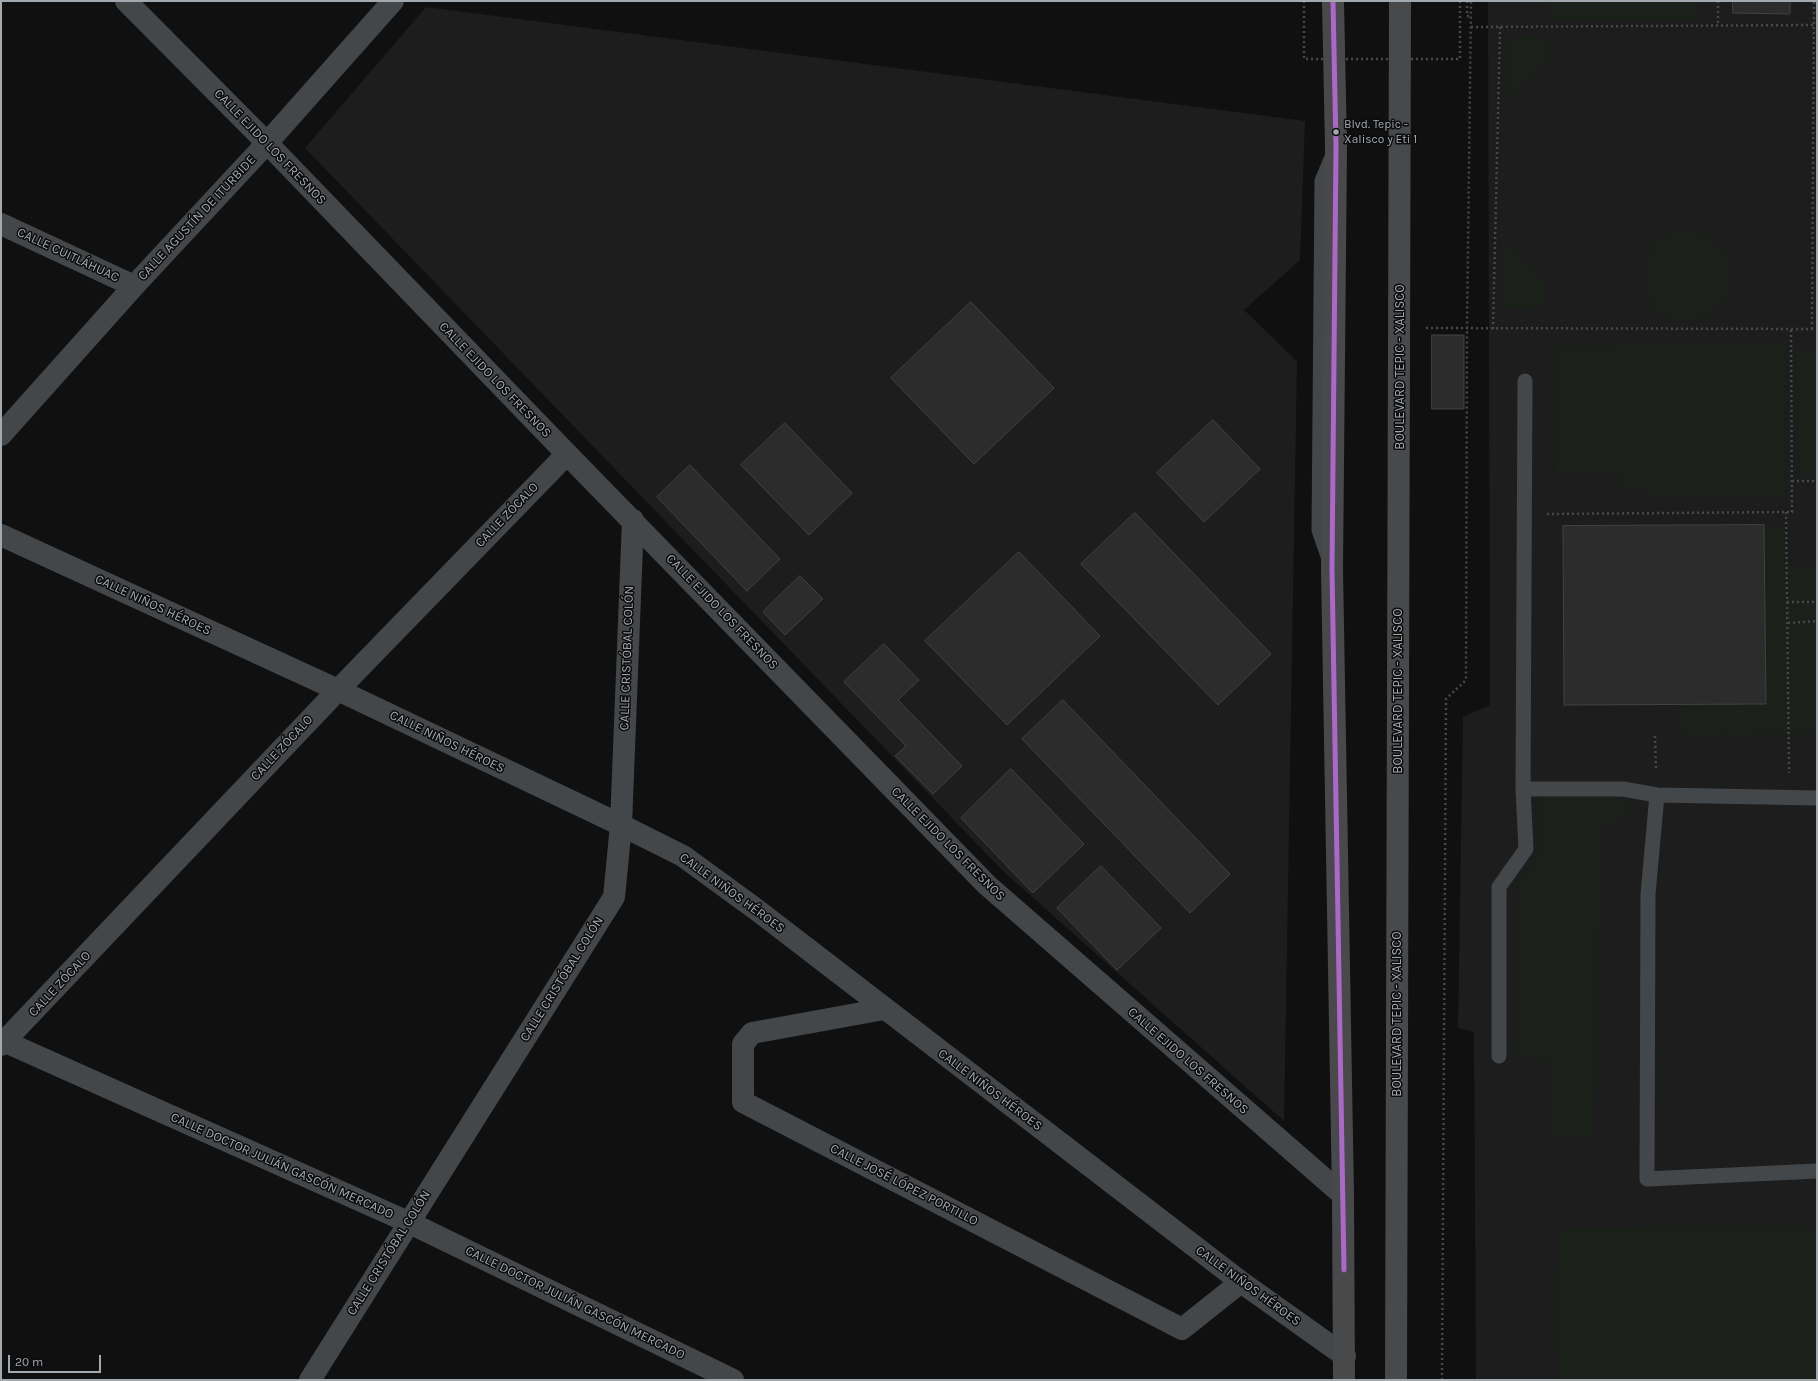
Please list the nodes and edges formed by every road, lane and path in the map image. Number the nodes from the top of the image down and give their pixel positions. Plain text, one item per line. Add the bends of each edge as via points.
1 (126, 1) edge
2 (1304, 1) edge
3 (1333, 1) edge
4 (1400, 1) edge
5 (1460, 1) edge
6 (1467, 1) edge
7 (1471, 1) edge
8 (1718, 1) edge
9 (1814, 1) edge
10 (387, 4) edge
11 (1471, 16) junction
12 (1814, 25) junction
13 (1718, 26) junction
14 (1472, 27) junction
15 (1500, 27) junction
16 (1816, 68) edge
17 (267, 143) junction
18 (1, 224) edge
19 (134, 286) junction
20 (1400, 328) junction
21 (1493, 328) junction
22 (1467, 329) junction
23 (1791, 329) junction
24 (1812, 330) junction
25 (1817, 330) edge
26 (1525, 381) dead end
27 (1, 436) edge
28 (567, 454) junction
29 (1792, 481) junction
30 (1817, 481) edge
31 (1786, 512) junction
32 (1524, 514) junction
33 (633, 520) junction
34 (1, 535) edge
35 (1787, 602) junction
36 (1817, 602) edge
37 (1817, 621) edge
38 (1788, 623) junction
39 (338, 690) junction
40 (1655, 736) dead end
41 (1523, 789) junction
42 (1657, 795) junction
43 (1789, 798) junction
44 (1817, 798) edge
45 (621, 825) junction
46 (884, 1009) junction
47 (2, 1042) edge
48 (1499, 1056) dead end
49 (1817, 1171) edge
50 (1343, 1195) junction
51 (408, 1222) junction
52 (1241, 1282) junction
53 (1345, 1356) junction
54 (310, 1380) edge
55 (733, 1380) edge
56 (1344, 1380) edge
57 (1396, 1380) edge
58 (1442, 1380) edge

1 - 17 street, CALLE EJIDO LOS FRESNOS
2 - 5 path, bridge via 1304,59 1460,59
3 - 50 main road via 1336,147 1332,569
4 - 20 main road, BOULEVARD TEPIC - XALISCO
6 - 11 path via 1467,16
7 - 11 path
8 - 13 path
9 - 12 path
10 - 17 street, CALLE AGUSTÍN DE ITURBIDE
11 - 14 path
12 - 13 path
12 - 16 path
13 - 15 path
14 - 15 path
14 - 22 path
15 - 21 path
16 - 24 path
17 - 19 street, CALLE AGUSTÍN DE ITURBIDE
17 - 28 street, CALLE EJIDO LOS FRESNOS
18 - 19 street, CALLE CUITLÁHUAC
19 - 27 street, CALLE AGUSTÍN DE ITURBIDE
20 - 22 path
20 - 57 main road, BOULEVARD TEPIC - XALISCO
21 - 22 path
21 - 23 path
22 - 58 path via 1466,680 1446,699
23 - 24 path
23 - 29 path
24 - 25 path
26 - 32 lane
28 - 33 street, CALLE EJIDO LOS FRESNOS
28 - 39 street, CALLE ZÓCALO
29 - 30 path
29 - 31 path via 1792,512
31 - 32 path
31 - 35 path
32 - 41 lane
33 - 45 street, CALLE CRISTÓBAL COLÓN
33 - 50 street, CALLE EJIDO LOS FRESNOS via 986,885
34 - 39 street, CALLE NIÑOS HÉROES
35 - 36 path
35 - 38 path
37 - 38 path
38 - 43 path
39 - 45 street, CALLE NIÑOS HÉROES
39 - 47 street, CALLE ZÓCALO
40 - 42 path
41 - 42 lane via 1623,789
41 - 48 lane via 1526,849 1499,887
42 - 43 lane
42 - 49 lane via 1648,894 1647,1179
43 - 44 lane
45 - 46 street, CALLE NIÑOS HÉROES via 683,856
45 - 51 street, CALLE CRISTÓBAL COLÓN via 614,897
46 - 52 street, CALLE NIÑOS HÉROES
46 - 52 street, CALLE JOSÉ LÓPEZ PORTILLO via 752,1033 743,1044 743,1102 1182,1329
47 - 51 street, CALLE DOCTOR JULIÁN GASCÓN MERCADO
50 - 53 main road
51 - 54 street, CALLE CRISTÓBAL COLÓN
51 - 55 street, CALLE DOCTOR JULIÁN GASCÓN MERCADO
52 - 53 street, CALLE NIÑOS HÉROES
53 - 56 main road

